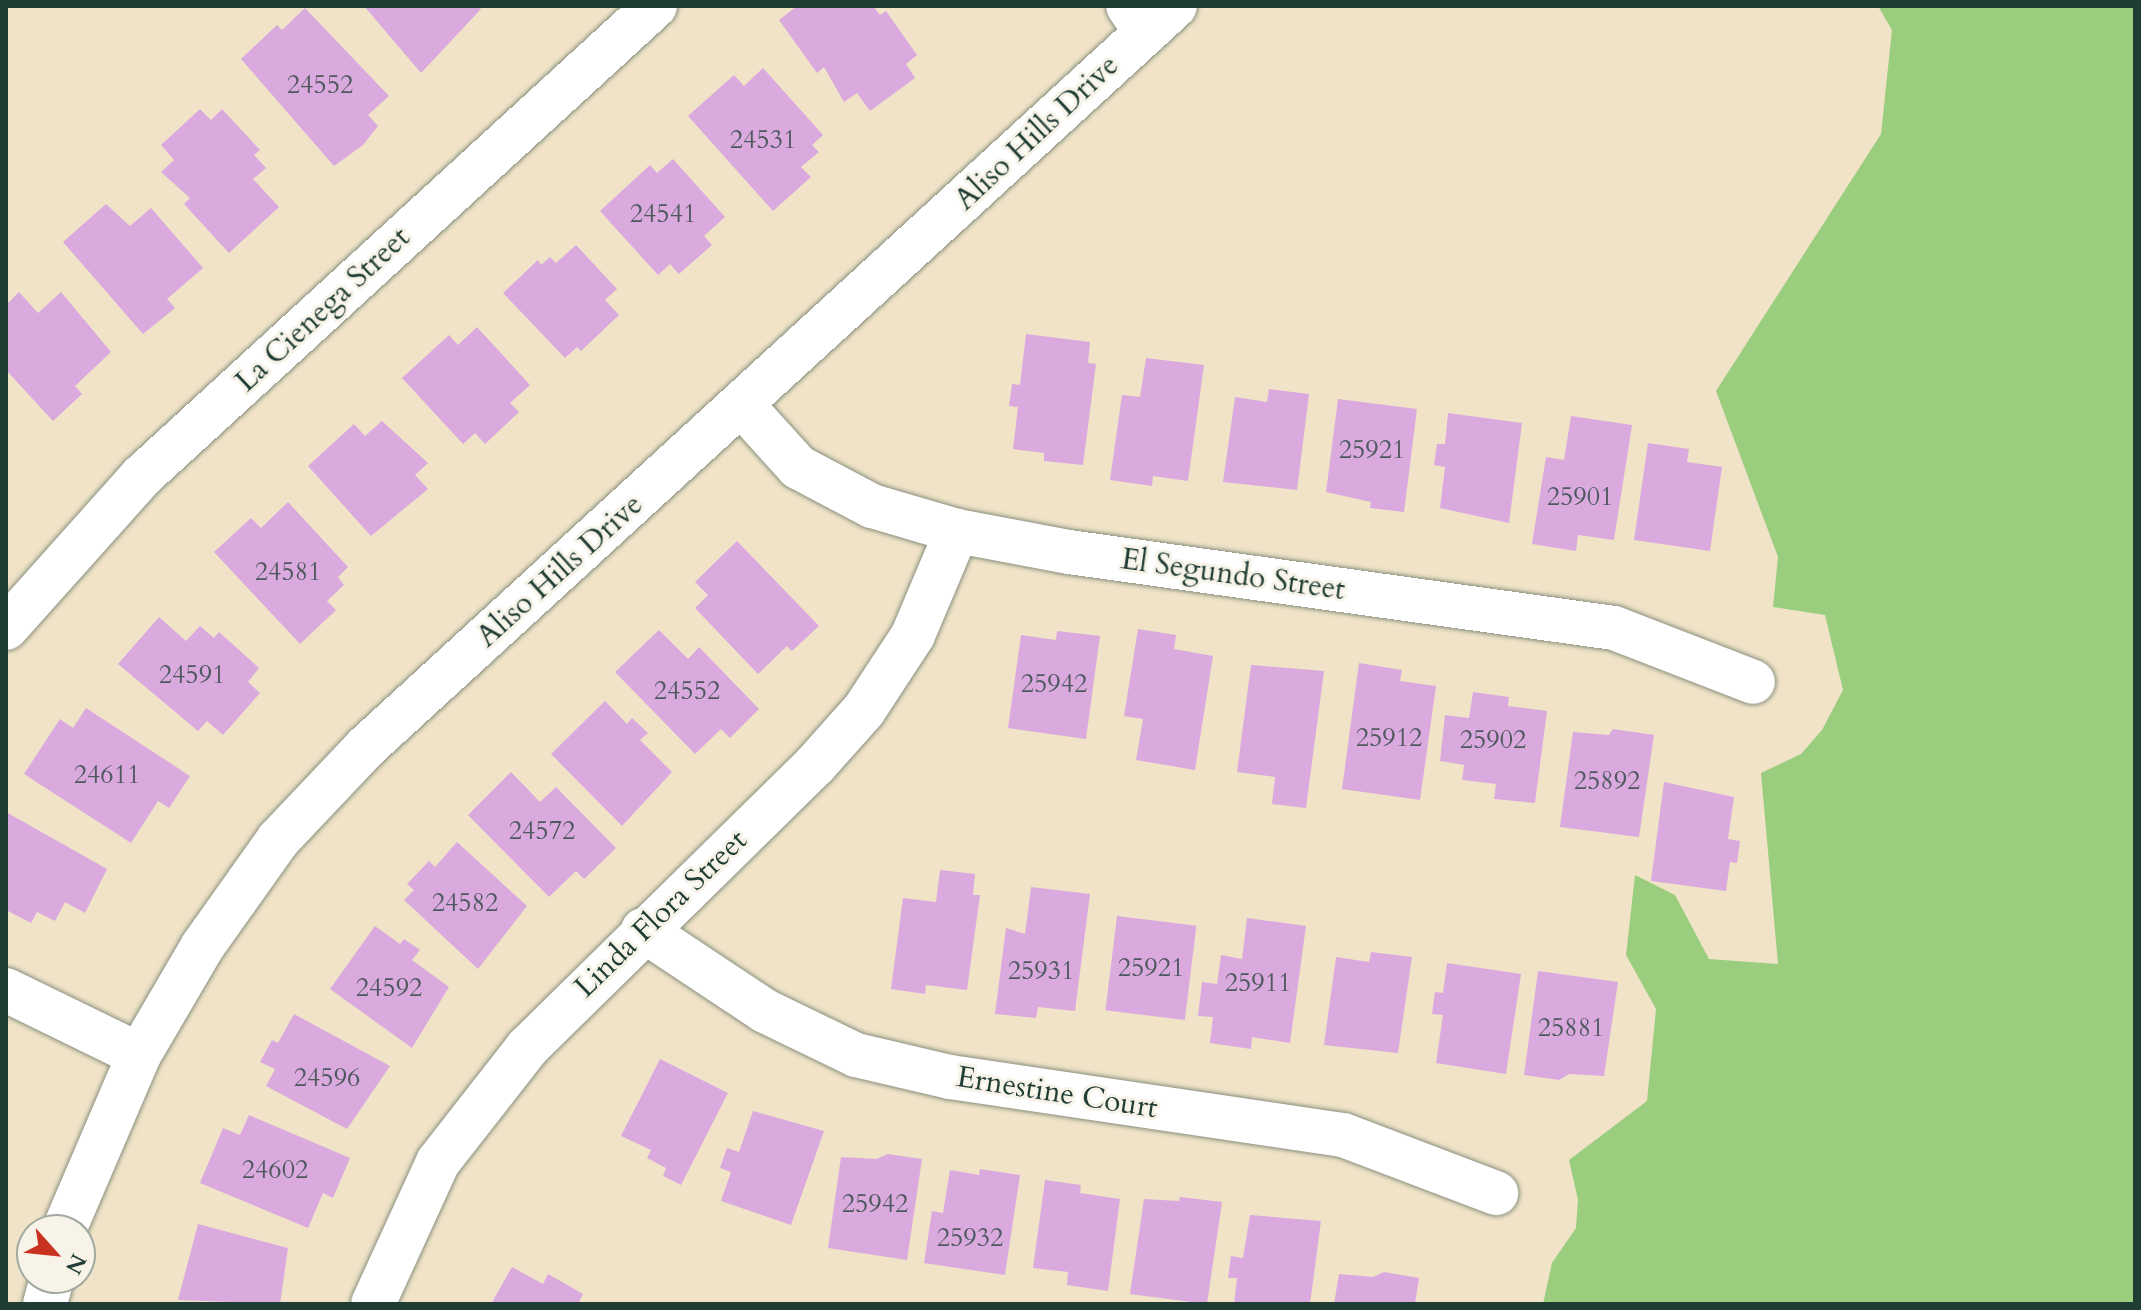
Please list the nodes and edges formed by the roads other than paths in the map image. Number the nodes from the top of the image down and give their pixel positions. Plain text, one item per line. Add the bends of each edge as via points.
1 (655, 6) edge
2 (1150, 15) edge
3 (742, 405) junction
4 (957, 531) junction
5 (6, 628) edge
6 (1753, 682) dead end
7 (643, 930) junction
8 (6, 990) edge
9 (139, 1055) junction
10 (1496, 1193) dead end
11 (71, 1214) edge
12 (373, 1304) edge

1 - 5 street, La Cienega Street via 142,476
2 - 3 street, Aliso Hills Drive
3 - 4 street, El Segundo Street via 798,467 872,506
3 - 9 street, Aliso Hills Drive via 366,747 278,840 202,947
4 - 6 street, El Segundo Street via 1069,552 1614,628
4 - 7 street, Linda Flora Street via 913,635 864,710 815,765
7 - 10 street, Ernestine Court via 765,1011 856,1055 950,1077 1343,1135
7 - 12 street, Linda Flora Street via 527,1048 438,1162
8 - 9 street
9 - 11 street, Aliso Hills Drive

